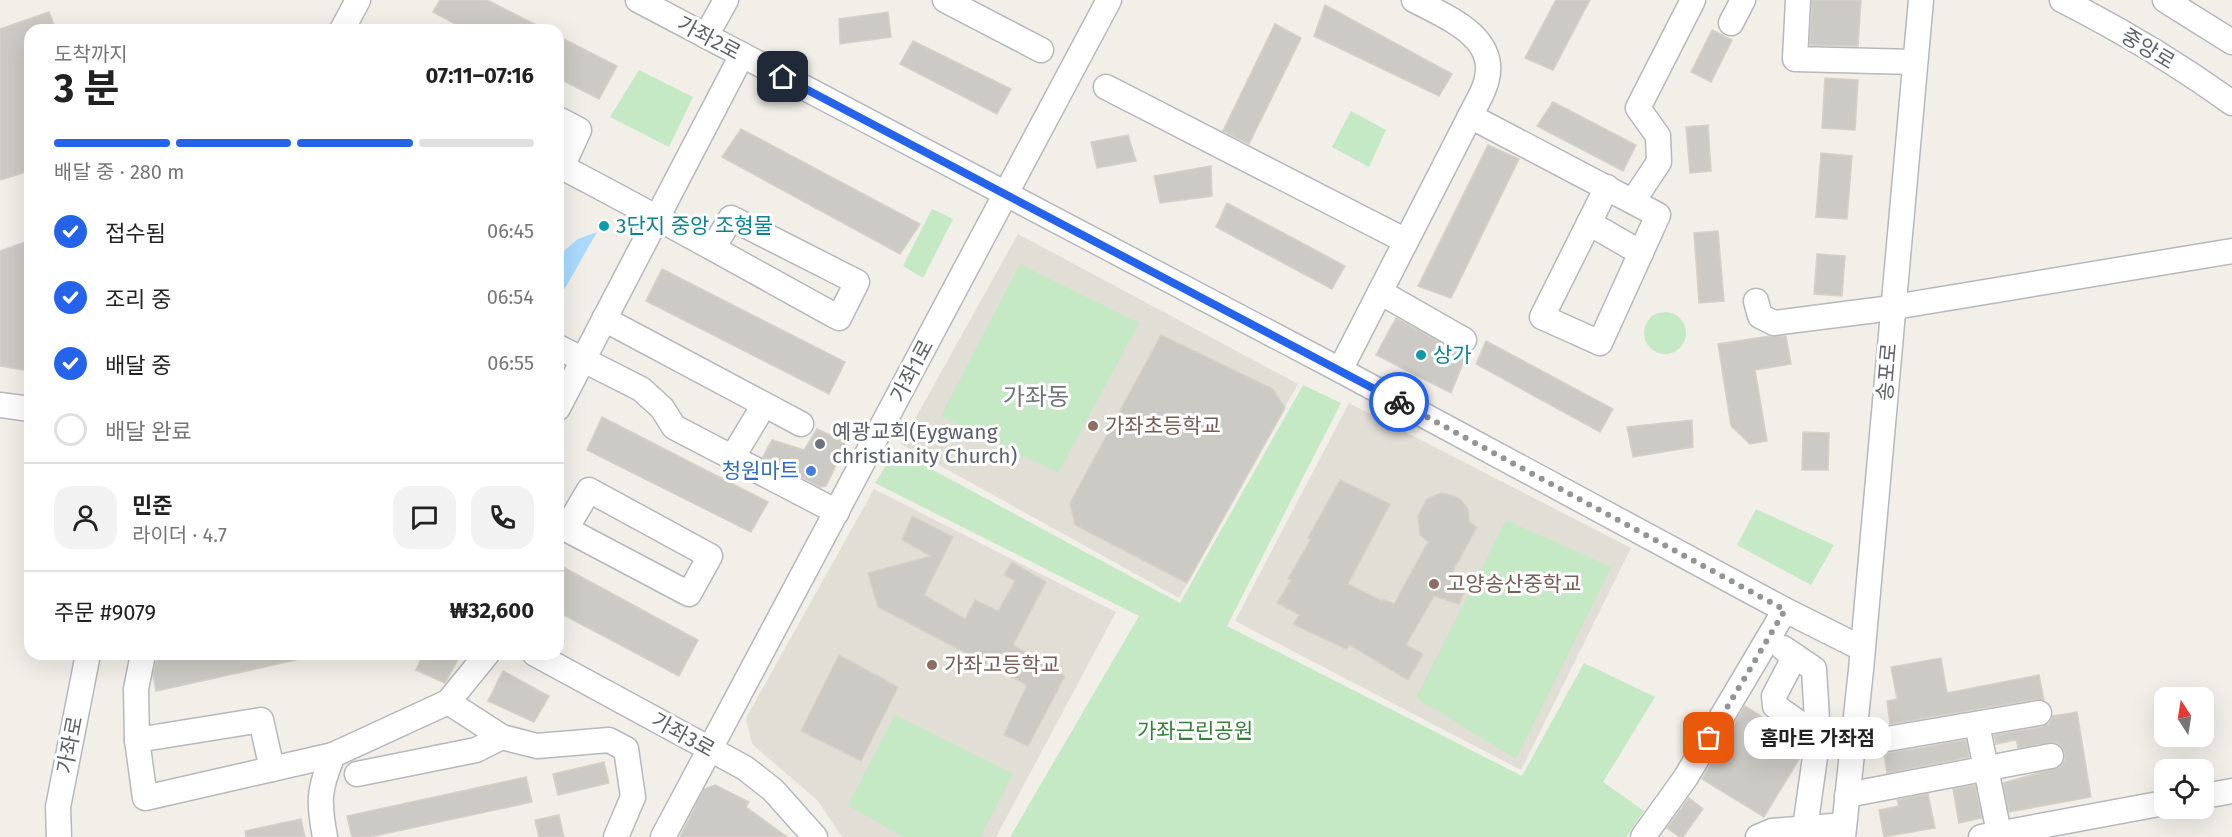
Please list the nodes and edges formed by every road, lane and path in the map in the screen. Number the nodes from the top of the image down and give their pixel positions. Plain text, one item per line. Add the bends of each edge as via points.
1 (358, 0) edge
2 (638, 0) edge
3 (726, 0) edge
4 (945, 0) edge
5 (1109, 0) edge
6 (1414, 0) edge
7 (1693, 0) edge
8 (1743, 0) edge
9 (1798, 0) edge
10 (1921, 0) edge
11 (2062, 0) edge
12 (2165, 0) edge
13 (1731, 23) dead end
14 (345, 24) edge
15 (706, 36) junction
16 (2232, 42) edge
17 (1041, 50) dead end
18 (742, 56) junction
19 (1915, 62) junction
20 (1106, 87) dead end
21 (2232, 103) edge
22 (1470, 116) junction
23 (564, 122) edge
24 (564, 158) edge
25 (564, 168) edge
26 (1607, 187) junction
27 (1006, 194) junction
28 (1633, 201) junction
29 (658, 217) junction
30 (1589, 223) junction
31 (1406, 241) junction
32 (713, 248) junction
33 (2232, 251) edge
34 (1641, 253) junction
35 (1380, 292) junction
36 (1756, 301) dead end
37 (1893, 307) junction
38 (604, 319) junction
39 (1464, 340) dead end
40 (564, 350) edge
41 (583, 360) junction
42 (1340, 370) junction
43 (564, 396) edge
44 (0, 405) edge
45 (764, 405) junction
46 (24, 409) edge
47 (801, 424) dead end
48 (732, 458) junction
49 (837, 512) junction
50 (564, 524) edge
51 (564, 528) edge
52 (1785, 610) junction
53 (1769, 638) junction
54 (1861, 648) junction
55 (1795, 656) junction
56 (87, 660) edge
57 (141, 660) edge
58 (482, 660) edge
59 (546, 660) edge
60 (448, 702) junction
61 (2039, 713) dead end
62 (1977, 724) junction
63 (1818, 736) junction
64 (502, 737) junction
65 (137, 740) junction
66 (1852, 745) junction
67 (708, 748) junction
68 (333, 755) junction
69 (2050, 756) dead end
70 (1987, 768) junction
71 (272, 769) junction
72 (357, 774) dead end
73 (2232, 791) edge
74 (2214, 794) edge
75 (1847, 795) junction
76 (2154, 805) edge
77 (1805, 828) junction
78 (1844, 831) edge
79 (1990, 835) edge
80 (59, 837) edge
81 (325, 837) edge
82 (616, 837) edge
83 (663, 837) edge
84 (814, 837) edge
85 (1643, 837) edge
86 (1758, 837) edge

1 - 14 street
2 - 15 street, 가좌2로
3 - 15 street
4 - 17 street
5 - 27 street, 가좌1로
6 - 22 street via 1463,26 1482,47 1488,76
7 - 28 street via 1638,108 1658,136 1659,162
8 - 13 street
9 - 19 street via 1795,59
10 - 19 street, 송포로
11 - 21 street, 중앙로
12 - 16 street
15 - 18 street, 가좌2로
18 - 27 street, 가좌2로
18 - 29 street
19 - 37 street, 송포로
20 - 31 street
22 - 26 street
22 - 31 street
23 - 24 street via 579,130
25 - 29 street
26 - 28 street
26 - 30 street
27 - 42 street, 가좌2로
27 - 49 street, 가좌1로
28 - 34 street via 1658,214
29 - 32 street
29 - 38 street
30 - 34 street
30 - 34 street via 1542,316 1600,343
31 - 35 street
32 - 32 street via 839,318 857,282 731,218
33 - 37 street
35 - 39 street
35 - 42 street
36 - 37 street via 1760,316 1774,323
37 - 54 street, 송포로
38 - 41 street
38 - 45 street
40 - 41 street
41 - 43 street
41 - 48 street via 640,389 662,408 674,427
42 - 52 street, 가좌2로
44 - 46 street
45 - 47 street
45 - 48 street
48 - 49 street
49 - 67 street, 가좌1로
50 - 51 street via 589,490 710,556 689,594
52 - 53 street
52 - 54 street, 가좌2로
53 - 55 street
53 - 85 street via 1686,777
54 - 66 street, 송포로
55 - 63 street via 1814,669
55 - 63 street via 1774,696 1775,706
56 - 80 street, 가좌로 via 58,807
57 - 65 street via 136,689
58 - 60 street
59 - 67 street, 가좌3로
60 - 64 street
60 - 68 street
61 - 62 street
62 - 66 street
62 - 70 street
63 - 66 street
63 - 77 street
64 - 72 street via 476,750
64 - 82 street via 537,746 609,740 626,749 633,797
65 - 71 street via 261,720
65 - 71 street via 145,798
66 - 75 street, 송포로
67 - 83 street, 가좌1로
67 - 84 street, 가좌3로 via 763,781
68 - 71 street
68 - 81 street via 323,781 319,808
69 - 70 street
70 - 75 street
70 - 79 street
73 - 74 street
75 - 78 street, 송포로
76 - 79 street
77 - 78 street, 송포로
77 - 86 street, 송포로 via 1772,831

